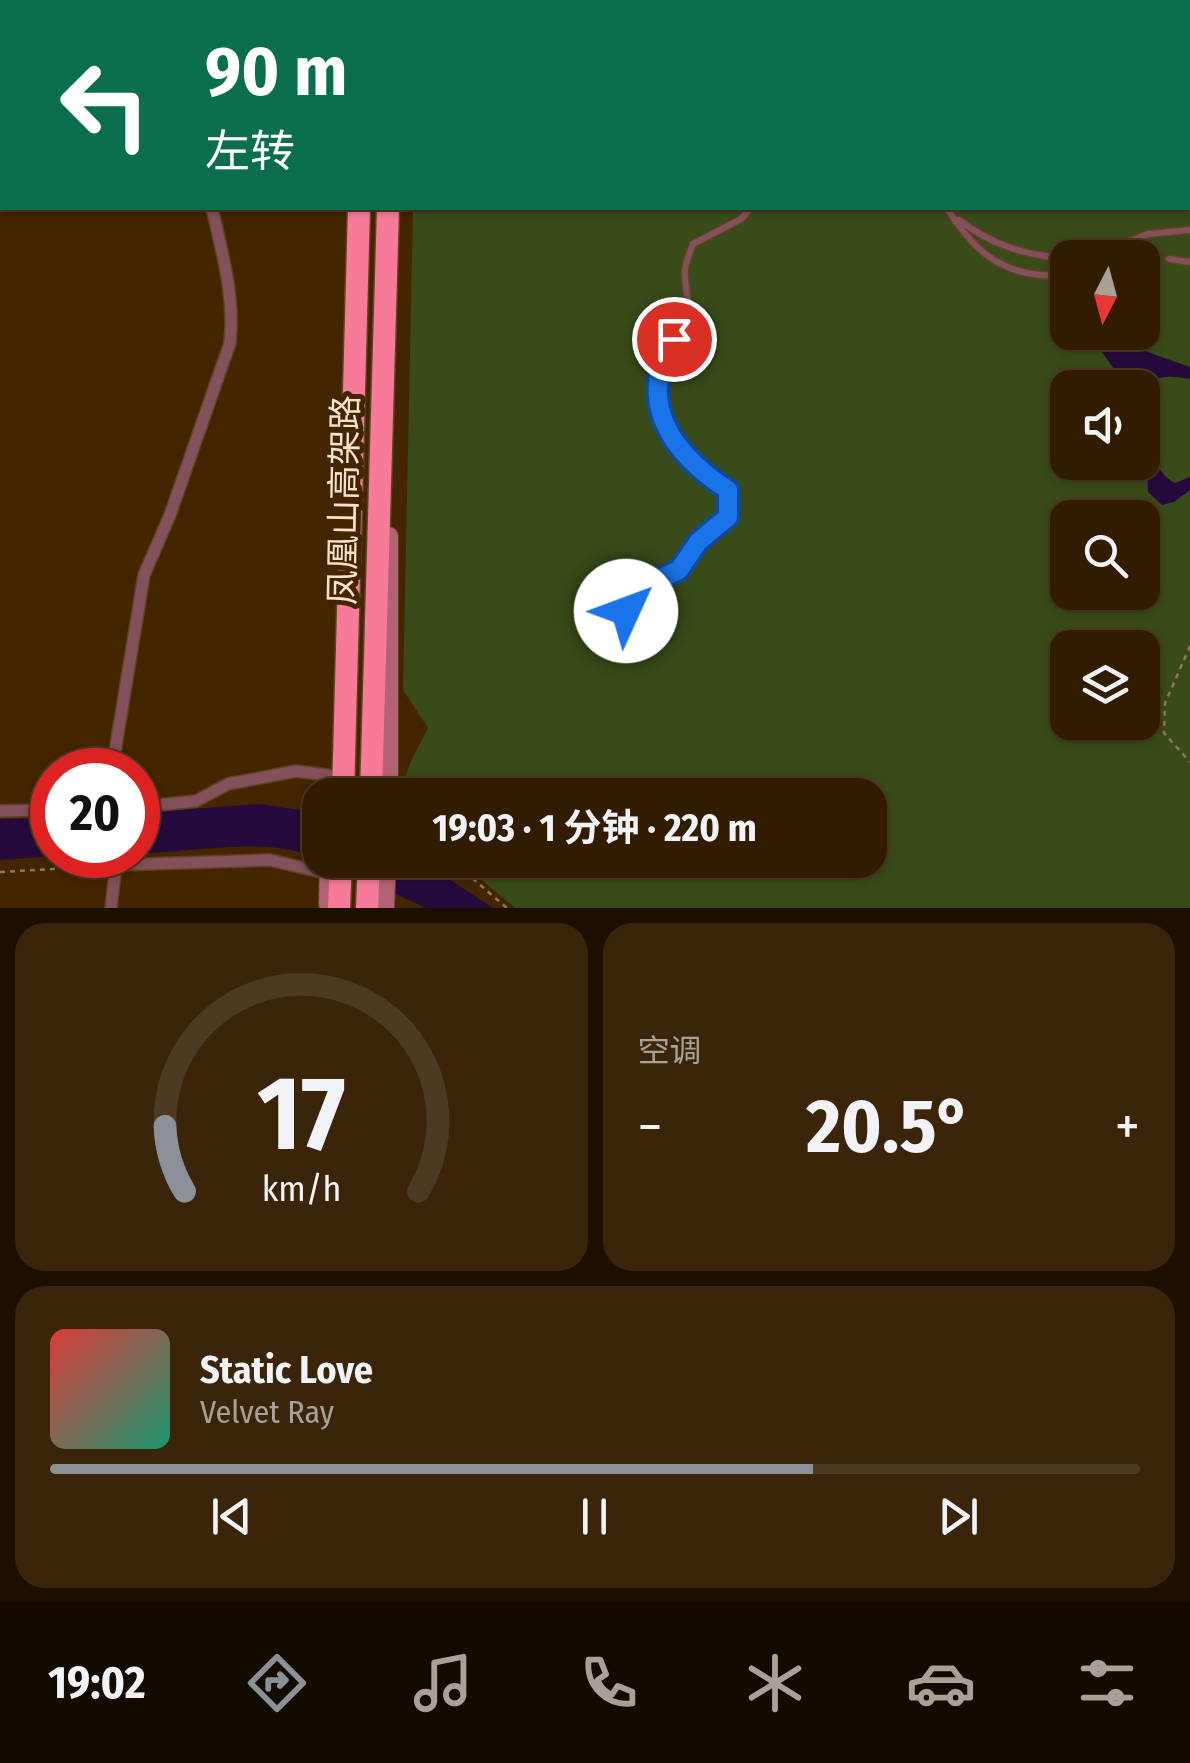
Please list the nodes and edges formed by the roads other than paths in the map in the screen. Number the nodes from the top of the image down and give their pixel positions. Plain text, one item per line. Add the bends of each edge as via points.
1 (212, 210) edge
2 (349, 210) edge
3 (358, 210) edge
4 (389, 210) edge
5 (389, 210) edge
6 (748, 210) edge
7 (949, 210) edge
8 (1190, 230) edge
9 (1133, 240) edge
10 (1050, 257) edge
11 (1169, 259) dead end
12 (1190, 262) edge
13 (1050, 274) edge
14 (619, 631) dead end
15 (116, 748) edge
16 (313, 778) edge
17 (336, 778) edge
18 (336, 778) edge
19 (372, 778) edge
20 (389, 778) edge
21 (160, 805) edge
22 (30, 811) edge
23 (0, 812) edge
24 (160, 860) edge
25 (302, 863) edge
26 (114, 878) edge
27 (331, 878) edge
28 (334, 878) edge
29 (373, 878) edge
30 (384, 878) edge
31 (379, 904) edge
32 (110, 908) edge
33 (328, 908) edge
34 (340, 908) edge

1 - 15 street via 234,313 230,343 144,575
2 - 17 main road
3 - 18 highway, 凤凰山高架路
4 - 19 highway, 凤凰山高架路
5 - 20 main road
6 - 14 lane via 693,244 684,270 689,302 662,358 658,406 676,448 728,490 728,517 698,542 679,570 634,591
7 - 10 lane via 984,240
7 - 13 lane via 978,252 1017,272
8 - 9 lane
11 - 12 lane
16 - 21 street via 296,770 228,784 196,802
22 - 23 street
24 - 25 street
26 - 32 street
27 - 33 main road
28 - 34 highway
29 - 31 highway
30 - 31 main road

